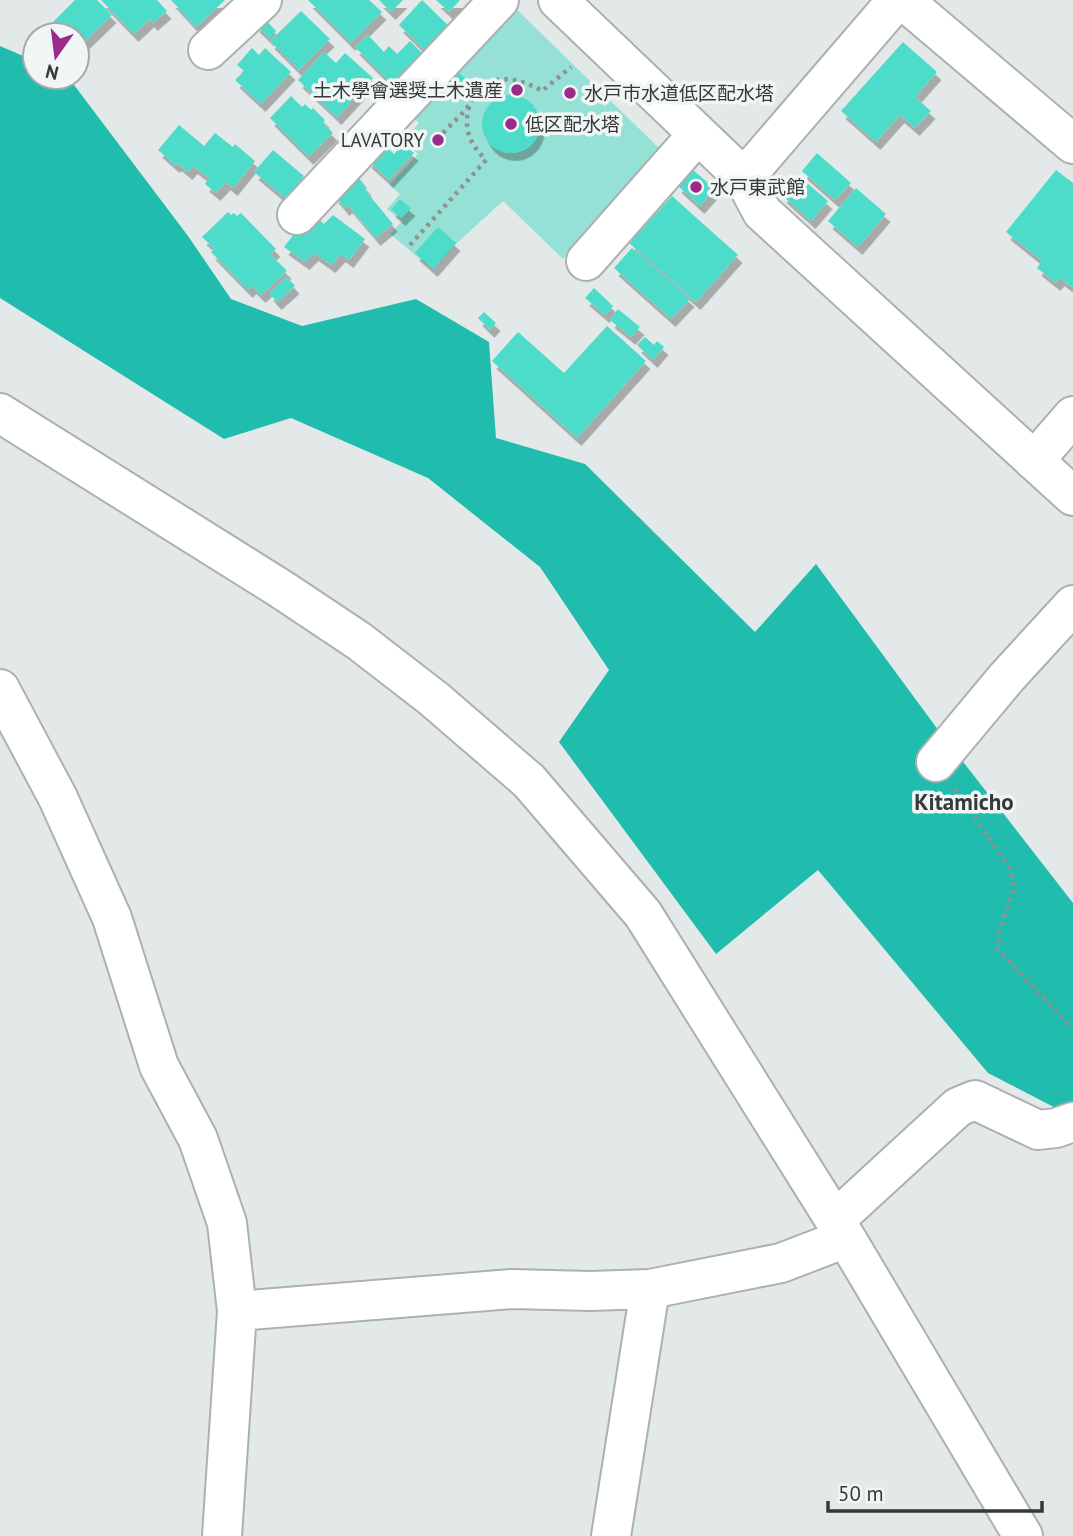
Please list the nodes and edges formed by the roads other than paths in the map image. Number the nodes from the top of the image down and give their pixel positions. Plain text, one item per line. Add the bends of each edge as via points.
1 (262, 0) edge
2 (499, 0) edge
3 (558, 0) edge
4 (897, 0) edge
5 (903, 0) edge
6 (208, 50) dead end
7 (698, 134) junction
8 (1073, 144) edge
9 (744, 178) junction
10 (297, 215) dead end
11 (586, 261) dead end
12 (0, 413) edge
13 (1073, 416) edge
14 (1034, 461) junction
15 (1073, 496) edge
16 (1073, 605) edge
17 (0, 689) edge
18 (936, 762) road end
19 (1073, 1122) edge
20 (840, 1229) junction
21 (650, 1289) junction
22 (237, 1311) junction
23 (222, 1536) edge
24 (611, 1536) edge
25 (1023, 1536) edge

1 - 6 street
2 - 10 street
3 - 7 street
4 - 9 street
5 - 8 street
7 - 9 street
7 - 11 street
9 - 14 street via 762,212
12 - 20 street via 359,641 435,699 529,781 643,914
13 - 14 street
14 - 15 street
16 - 18 street
17 - 22 street via 58,798 106,906 159,1066 198,1139 228,1223
19 - 20 street via 1038,1130 975,1100 958,1108
20 - 21 street via 781,1263
20 - 25 street
21 - 22 street via 512,1289
21 - 24 street
22 - 23 street

